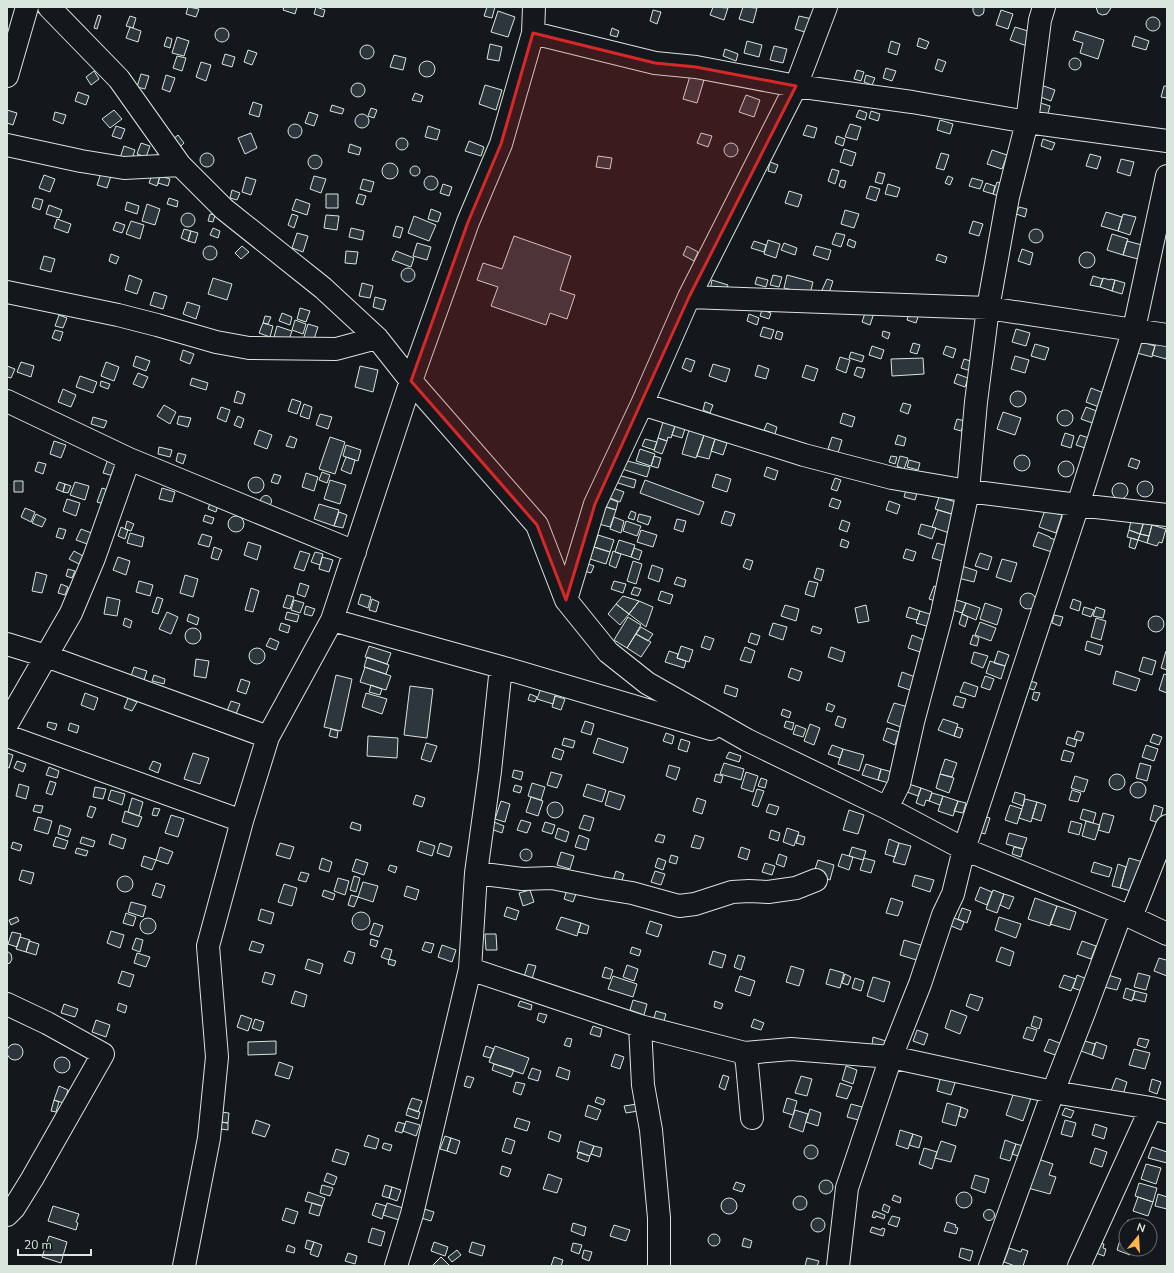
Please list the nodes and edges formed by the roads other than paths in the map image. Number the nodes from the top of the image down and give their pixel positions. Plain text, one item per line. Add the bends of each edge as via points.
1 (27, 7) edge
2 (49, 7) edge
3 (533, 7) edge
4 (826, 7) edge
5 (1044, 7) edge
6 (533, 33) junction
7 (7, 76) edge
8 (796, 86) junction
9 (1027, 122) junction
10 (1167, 141) edge
11 (7, 145) edge
12 (180, 165) junction
13 (1167, 176) edge
14 (7, 292) edge
15 (689, 297) junction
16 (988, 308) junction
17 (1134, 329) junction
18 (1167, 335) edge
19 (377, 338) junction
20 (411, 381) junction
21 (7, 401) edge
22 (642, 404) junction
23 (129, 459) junction
24 (968, 491) junction
25 (1078, 506) junction
26 (1167, 515) edge
27 (355, 552) junction
28 (566, 600) junction
29 (332, 620) junction
30 (7, 644) edge
31 (46, 656) junction
32 (501, 667) junction
33 (7, 724) edge
34 (7, 736) edge
35 (268, 737) junction
36 (747, 740) junction
37 (887, 808) junction
38 (242, 821) junction
39 (1167, 826) edge
40 (964, 849) junction
41 (476, 873) junction
42 (816, 880) dead end
43 (1126, 915) junction
44 (1167, 934) edge
45 (470, 969) junction
46 (7, 1004) edge
47 (640, 1026) junction
48 (745, 1053) junction
49 (891, 1057) junction
50 (1053, 1092) junction
51 (1159, 1110) edge
52 (752, 1118) dead end
53 (7, 1215) edge
54 (184, 1266) edge
55 (396, 1266) edge
56 (660, 1266) edge
57 (838, 1266) edge
58 (990, 1266) edge
59 (1079, 1266) edge

1 - 7 street
2 - 12 street via 119,79
3 - 6 street
4 - 8 street
5 - 9 street via 1040,20
6 - 8 street via 655,63 696,67
6 - 20 street via 501,144 468,222
8 - 9 street via 912,102
8 - 15 street
9 - 10 street
9 - 16 street via 1008,197
11 - 12 street via 124,168
12 - 19 street via 224,209 323,288
13 - 17 street
14 - 19 street via 118,315 216,342 250,348 336,349
15 - 16 street
15 - 22 street
16 - 17 street
16 - 24 street
17 - 18 street
17 - 25 street
19 - 20 street
20 - 27 street
20 - 28 street via 537,525
21 - 23 street
22 - 24 street via 804,455 892,478
22 - 28 street via 595,504
23 - 27 street
23 - 31 street via 94,558 71,613
24 - 25 street
24 - 37 street via 942,613 899,784
25 - 26 street
25 - 40 street
27 - 29 street
28 - 36 street via 608,652 647,682
29 - 32 street
29 - 35 street
30 - 31 street
31 - 33 street
31 - 35 street
32 - 36 street
32 - 41 street
34 - 38 street
35 - 38 street
36 - 37 street
37 - 40 street
38 - 54 street via 208,946 217,1057 209,1138
39 - 43 street
40 - 43 street
40 - 49 street via 953,894
41 - 42 street via 522,879 552,878 632,893 679,906 695,904 732,892 768,892 796,888
41 - 45 street
43 - 44 street
43 - 50 street
45 - 47 street
45 - 55 street via 412,1214
46 - 53 street via 104,1054 32,1180
47 - 48 street
47 - 56 street via 643,1085 651,1130
48 - 49 street via 791,1049
48 - 52 street
49 - 50 street
49 - 57 street via 847,1188
50 - 51 street
50 - 58 street
51 - 59 street

